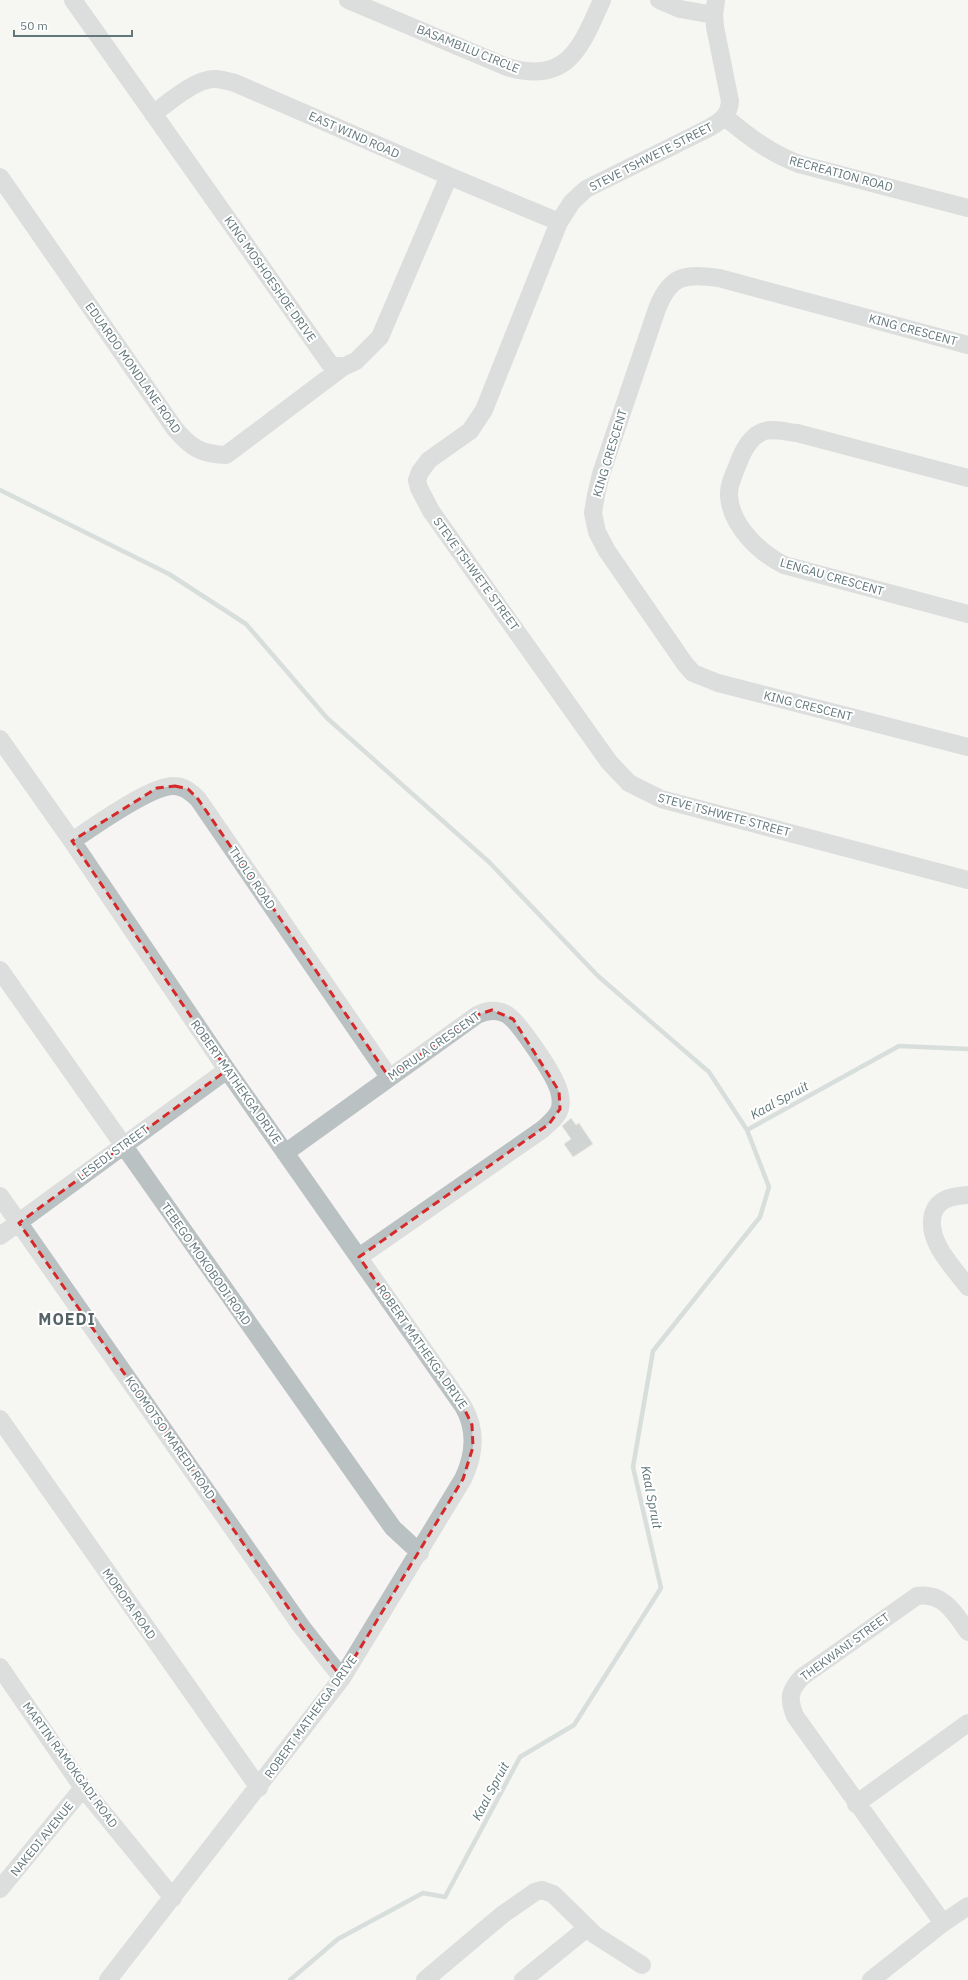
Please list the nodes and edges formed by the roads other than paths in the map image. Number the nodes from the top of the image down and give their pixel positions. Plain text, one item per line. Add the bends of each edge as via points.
1 (73, 0) edge
2 (348, 0) edge
3 (602, 0) edge
4 (658, 0) edge
5 (715, 8) edge
6 (153, 114) junction
7 (725, 117) junction
8 (449, 176) junction
9 (0, 177) edge
10 (968, 208) edge
11 (559, 222) junction
12 (968, 345) edge
13 (344, 367) junction
14 (968, 478) edge
15 (968, 614) edge
16 (0, 739) edge
17 (968, 747) edge
18 (72, 841) junction
19 (968, 880) edge
20 (0, 970) edge
21 (227, 1070) junction
22 (389, 1077) junction
23 (123, 1145) junction
24 (285, 1153) junction
25 (962, 1195) edge
26 (0, 1196) edge
27 (18, 1223) junction
28 (0, 1236) edge
29 (359, 1257) junction
30 (968, 1287) edge
31 (0, 1419) edge
32 (420, 1553) junction
33 (968, 1632) edge
34 (1, 1671) edge
35 (342, 1678) junction
36 (968, 1724) edge
37 (84, 1788) junction
38 (259, 1788) junction
39 (856, 1804) junction
40 (0, 1889) edge
41 (173, 1898) junction
42 (968, 1906) edge
43 (943, 1923) junction
44 (586, 1928) junction
45 (642, 1965) dead end
46 (108, 1980) edge
47 (425, 1980) edge
48 (522, 1980) edge
49 (871, 1980) edge

1 - 6 street, KING MOSHOESHOE DRIVE
2 - 3 street, BASAMBILU CIRCLE via 507,67 534,73 557,67 575,53
4 - 5 street via 680,9
5 - 7 street via 730,101
6 - 8 street, EAST WIND ROAD via 196,84 205,80 222,80 235,83
6 - 13 street, KING MOSHOESHOE DRIVE via 330,364
7 - 10 street, RECREATION ROAD via 760,146 799,164
7 - 11 street, STEVE TSHWETE STREET via 709,128 592,186 572,202
8 - 11 street, EAST WIND ROAD
8 - 13 street via 380,337 356,361
9 - 13 street, EDUARDO MONDLANE ROAD via 175,429 195,449 226,455
11 - 19 street, STEVE TSHWETE STREET via 484,410 470,431 429,460 420,472 419,488 430,511 609,762 629,783 661,799
12 - 17 street, KING CRESCENT via 718,278 691,275 682,278 671,283 657,309 601,474 593,513 597,532 607,551 685,664 694,673 718,683
14 - 15 street, LENGAU CRESCENT via 796,433 770,430 760,432 744,450 731,480 729,496 737,522 759,549 773,560
16 - 18 street, ROBERT MATHEKGA DRIVE
18 - 21 street, ROBERT MATHEKGA DRIVE
18 - 22 street, THOLO ROAD via 157,788 175,786 188,790 198,799
20 - 23 street, TEBEGO MOKOBODI ROAD
21 - 23 street, LESEDI STREET
21 - 24 street, ROBERT MATHEKGA DRIVE
22 - 24 street, MORULA CRESCENT
22 - 29 street, MORULA CRESCENT via 477,1015 492,1010 499,1011 513,1019 555,1080 559,1091 560,1109 543,1129
23 - 27 street, LESEDI STREET
23 - 32 street, TEBEGO MOKOBODI ROAD via 386,1519
24 - 29 street, ROBERT MATHEKGA DRIVE
25 - 30 street via 941,1201 932,1222 933,1235 940,1248
26 - 27 street, KGOMOTSO MAREDI ROAD
27 - 28 street, LESEDI STREET
27 - 35 street, KGOMOTSO MAREDI ROAD via 301,1626
29 - 32 street, ROBERT MATHEKGA DRIVE via 463,1406 472,1425 473,1447 468,1469
31 - 38 street, MOROPA ROAD
32 - 35 street, ROBERT MATHEKGA DRIVE
33 - 39 street, THEKWANI STREET via 947,1603 927,1594 918,1596 802,1677 793,1687 790,1697 795,1716
34 - 37 street, MARTIN RAMOKGADI ROAD
35 - 38 street, ROBERT MATHEKGA DRIVE
36 - 39 street
37 - 40 street, NAKEDI AVENUE
37 - 41 street, MARTIN RAMOKGADI ROAD
38 - 41 street, ROBERT MATHEKGA DRIVE
39 - 43 street, THEKWANI STREET
41 - 46 street, ROBERT MATHEKGA DRIVE
42 - 43 street
43 - 49 street
44 - 45 street
44 - 47 street via 553,1894 548,1891 535,1892 502,1915
44 - 48 street

